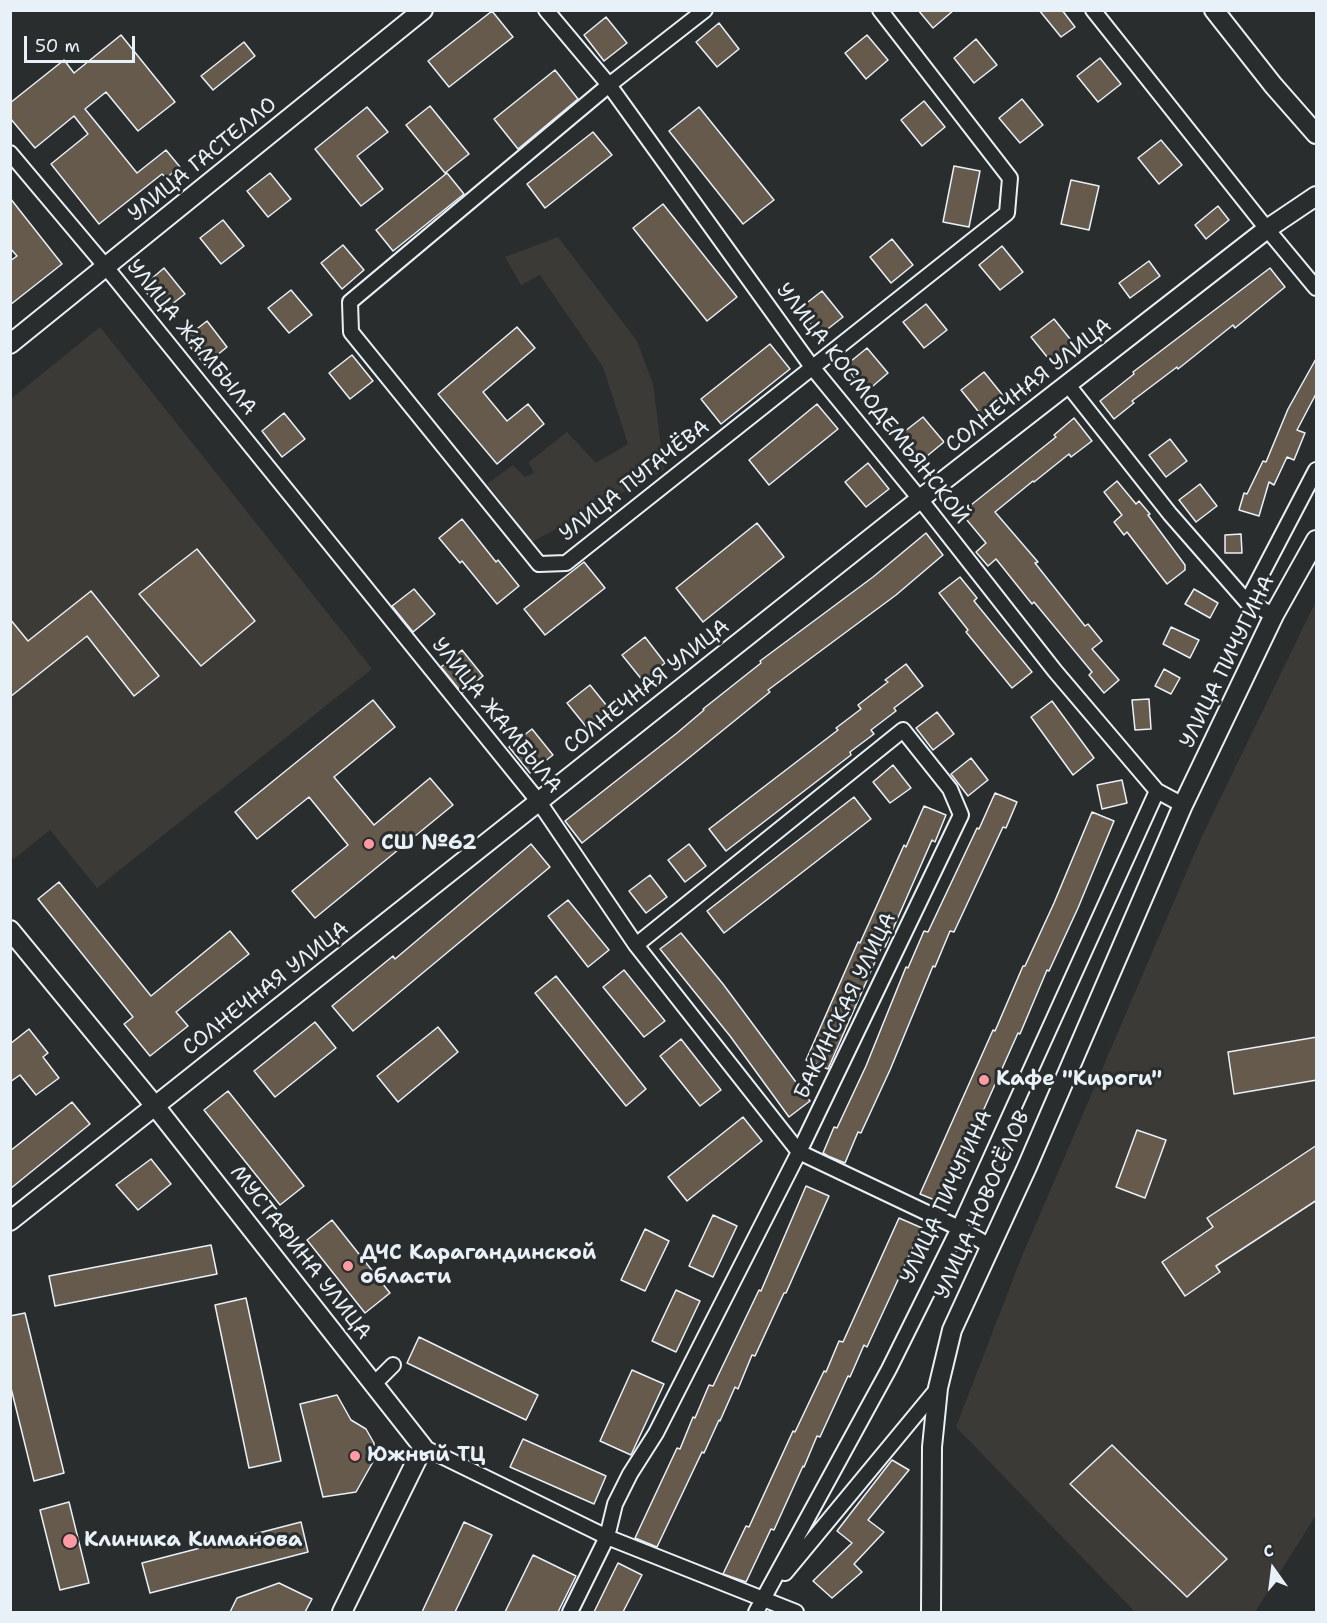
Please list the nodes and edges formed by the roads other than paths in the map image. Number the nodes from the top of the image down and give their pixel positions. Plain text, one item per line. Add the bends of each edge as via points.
1 (423, 10) edge
2 (546, 10) edge
3 (705, 10) edge
4 (880, 10) edge
5 (1094, 10) edge
6 (1215, 10) edge
7 (609, 86) junction
8 (1317, 134) edge
9 (10, 153) edge
10 (1317, 196) edge
11 (1267, 229) junction
12 (106, 267) junction
13 (1317, 288) edge
14 (10, 344) edge
15 (812, 367) junction
16 (1068, 385) junction
17 (1316, 472) edge
18 (920, 499) junction
19 (1317, 540) edge
20 (1247, 602) junction
21 (1274, 615) junction
22 (1157, 791) junction
23 (539, 802) junction
24 (1183, 805) junction
25 (10, 930) edge
26 (636, 945) junction
27 (155, 1106) junction
28 (799, 1152) junction
29 (10, 1221) edge
30 (959, 1228) junction
31 (990, 1245) junction
32 (393, 1365) dead end
33 (374, 1384) junction
34 (938, 1388) junction
35 (423, 1447) junction
36 (607, 1537) junction
37 (764, 1598) junction
38 (342, 1612) edge
39 (570, 1612) edge
40 (756, 1612) edge
41 (796, 1612) edge
42 (931, 1612) edge

1 - 12 street, УЛИЦА ГАСТЕЛЛО
2 - 7 street, УЛИЦА КОСМОДЕМЬЯНСКОЙ
3 - 7 street, УЛИЦА ПУГАЧЁВА
4 - 15 street, УЛИЦА ПУГАЧЁВА via 1010,178 1007,213
5 - 11 street
6 - 8 street
7 - 15 street, УЛИЦА КОСМОДЕМЬЯНСКОЙ
7 - 15 street, УЛИЦА ПУГАЧЁВА via 350,302 351,332 539,564 566,563
9 - 12 street, УЛИЦА ЖАМБЫЛА
10 - 11 street, СОЛНЕЧНАЯ УЛИЦА
11 - 13 street
11 - 16 street, СОЛНЕЧНАЯ УЛИЦА
12 - 14 street, УЛИЦА ГАСТЕЛЛО
12 - 23 street, УЛИЦА ЖАМБЫЛА
15 - 18 street, УЛИЦА КОСМОДЕМЬЯНСКОЙ
16 - 18 street, СОЛНЕЧНАЯ УЛИЦА
16 - 20 street via 1170,514
17 - 20 street
18 - 22 street, УЛИЦА КОСМОДЕМЬЯНСКОЙ via 1055,671
18 - 23 street, СОЛНЕЧНАЯ УЛИЦА
19 - 21 street, УЛИЦА ПИЧУГИНА
20 - 21 street
21 - 24 street, УЛИЦА ПИЧУГИНА
22 - 24 street, УЛИЦА КОСМОДЕМЬЯНСКОЙ
22 - 30 street, УЛИЦА ПИЧУГИНА
23 - 26 street, УЛИЦА ЖАМБЫЛА
23 - 27 street, СОЛНЕЧНАЯ УЛИЦА
24 - 31 street, УЛИЦА НОВОСЁЛОВ
25 - 27 street, МУСТАФИНА УЛИЦА
26 - 28 street, УЛИЦА ЖАМБЫЛА
26 - 28 street, БАКИНСКАЯ УЛИЦА via 903,730 950,789 961,815
27 - 29 street, СОЛНЕЧНАЯ УЛИЦА
27 - 33 street, МУСТАФИНА УЛИЦА
28 - 30 street, УЛИЦА ЖАМБЫЛА
28 - 36 street, БАКИНСКАЯ УЛИЦА via 656,1433 615,1504
30 - 31 street, УЛИЦА ЖАМБЫЛА
30 - 37 street, УЛИЦА ПИЧУГИНА via 890,1369
31 - 34 street, УЛИЦА НОВОСЁЛОВ via 952,1330
32 - 33 street
33 - 35 street, МУСТАФИНА УЛИЦА
34 - 37 street
34 - 42 street, УЛИЦА НОВОСЁЛОВ via 932,1447
35 - 36 street, МУСТАФИНА УЛИЦА
35 - 38 street
36 - 37 street, МУСТАФИНА УЛИЦА
36 - 39 street, БАКИНСКАЯ УЛИЦА
37 - 40 street, УЛИЦА ПИЧУГИНА
37 - 41 street, МУСТАФИНА УЛИЦА

